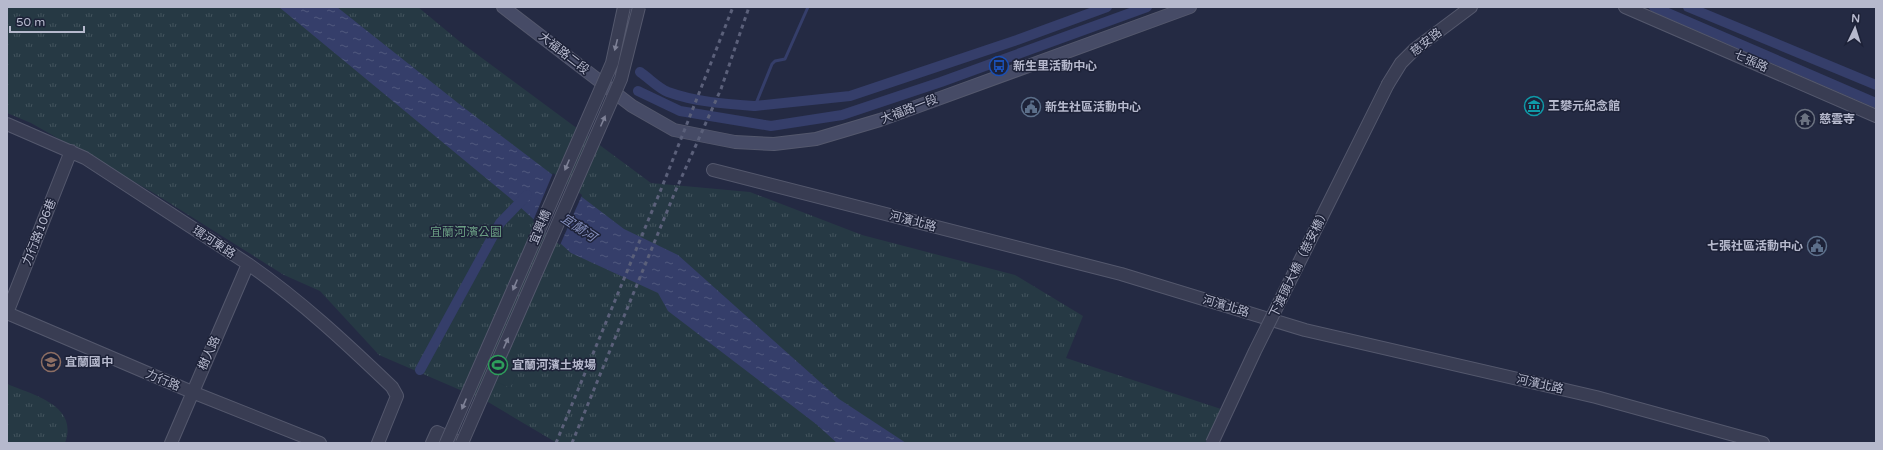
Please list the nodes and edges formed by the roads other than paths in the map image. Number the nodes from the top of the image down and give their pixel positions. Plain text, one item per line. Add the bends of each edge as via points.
1 (503, 7) edge
2 (624, 7) edge
3 (640, 7) edge
4 (1190, 7) edge
5 (1471, 7) edge
6 (1625, 7) edge
7 (1388, 84) joint
8 (625, 101) joint
9 (1876, 116) edge
10 (7, 124) edge
11 (71, 151) junction
12 (713, 170) dead end
13 (248, 264) junction
14 (7, 313) edge
15 (192, 392) junction
16 (171, 443) edge
17 (320, 443) edge
18 (378, 443) edge
19 (432, 443) edge
20 (446, 443) edge
21 (462, 443) edge
22 (1212, 443) edge
23 (1763, 443) edge

1 - 8 main road, 大福路二段
2 -> 20 street, 宜興橋, bridge via 612,62
21 -> 3 street, 宜興橋, bridge via 621,79
4 - 8 main road, 大福路一段 via 880,120 816,138 774,144 735,142 699,136 674,130
5 - 7 street, 慈安路 via 1415,49
6 - 9 street, 七張路
7 - 22 street, 下渡頭大橋（慈安橋）, bridge
10 - 11 street, 環河東路
11 - 13 street, 環河東路
11 - 14 street, 力行路106巷
12 - 23 street, 河濱北路 via 1121,274 1304,330 1596,397
13 - 15 street, 樹人路
13 - 18 street, 環河東路 via 330,328 392,387 397,396
14 - 15 street, 力行路
15 - 16 street, 樹人路
15 - 17 street, 力行路
19 - 21 street via 437,432

